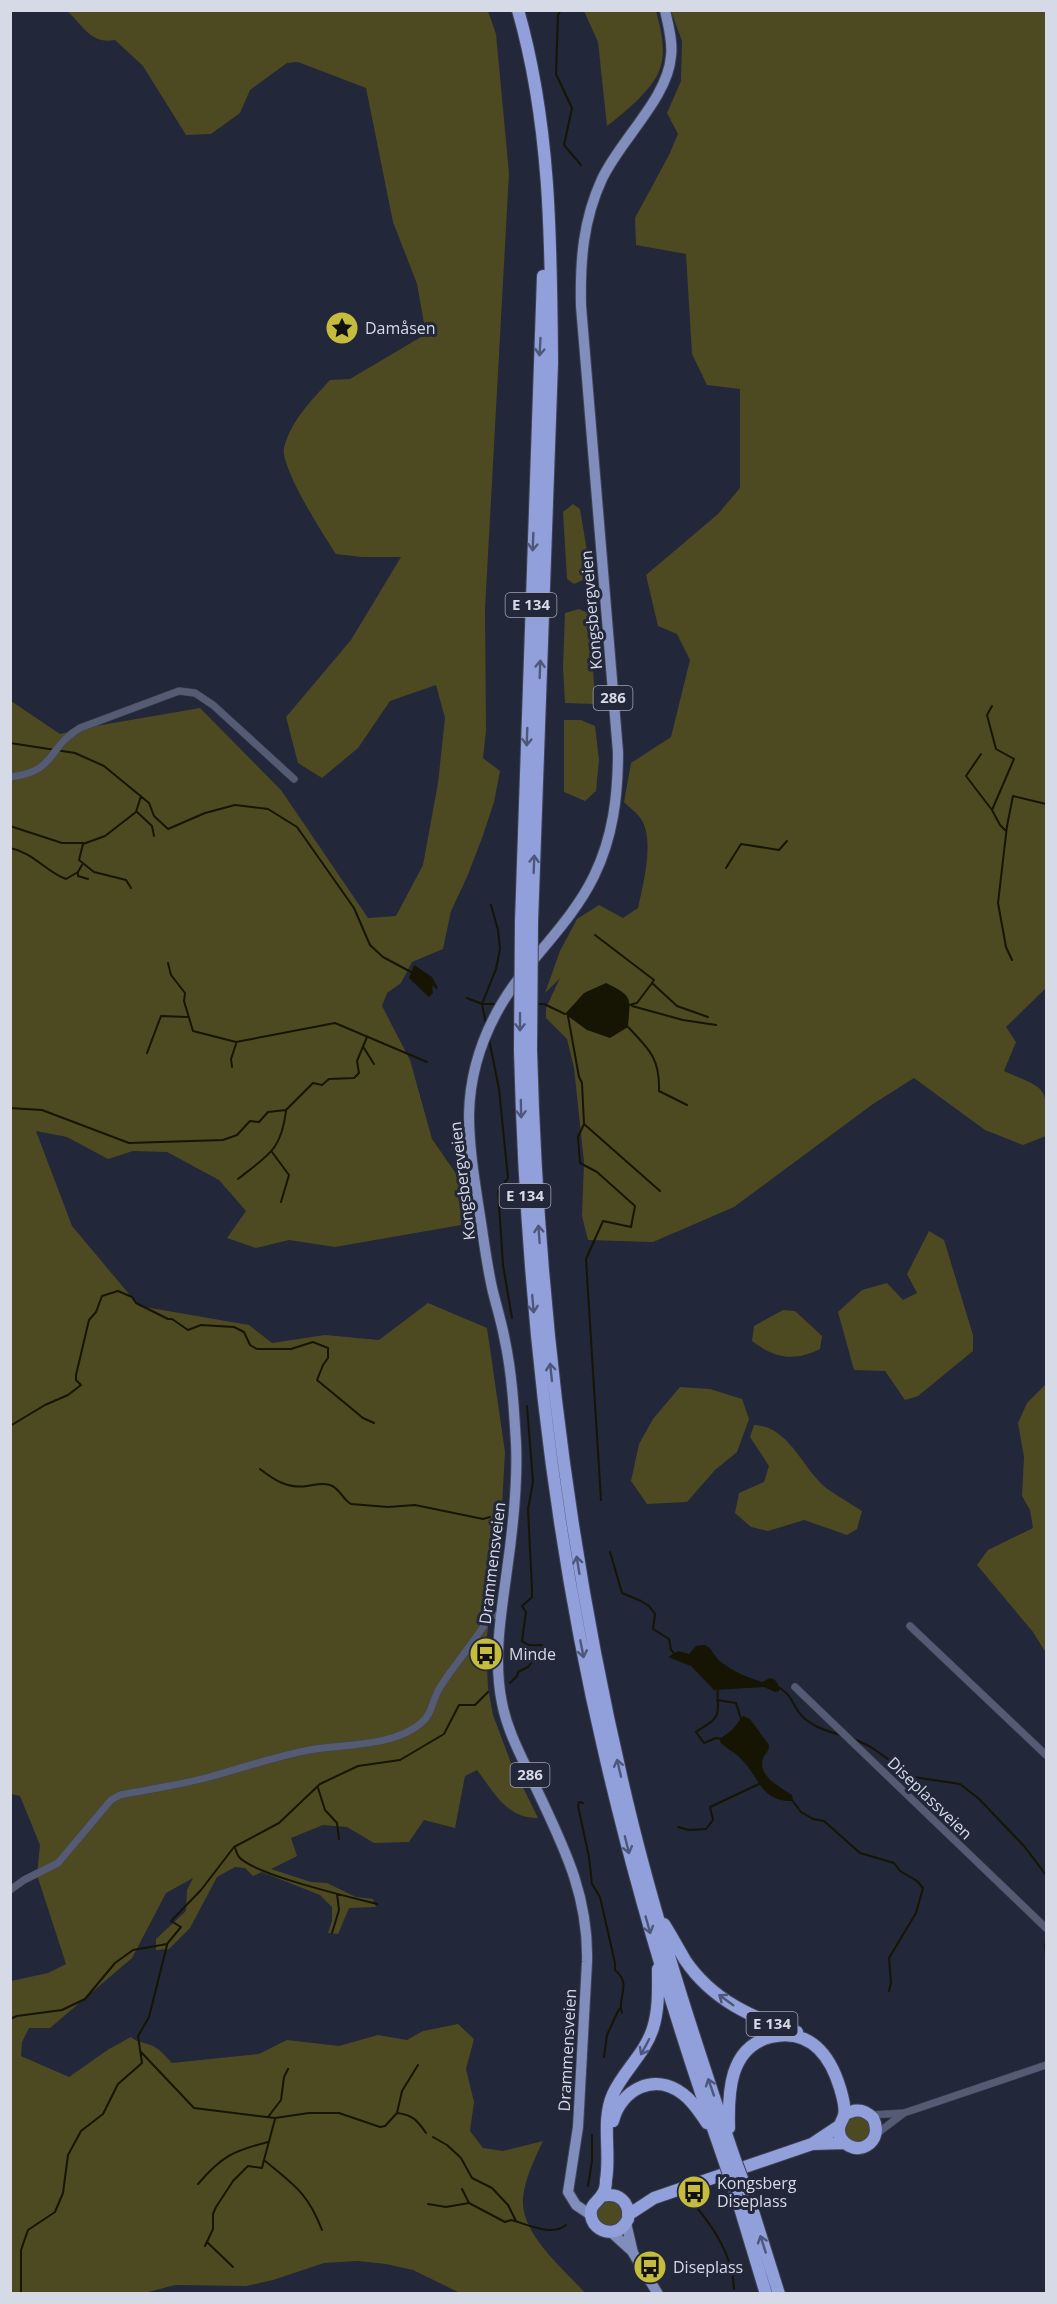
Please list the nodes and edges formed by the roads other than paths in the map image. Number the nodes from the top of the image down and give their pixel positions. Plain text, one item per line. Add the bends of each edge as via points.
1 (511, 10) edge
2 (518, 10) edge
3 (665, 10) edge
4 (10, 777) edge
5 (294, 779) dead end
6 (526, 922) junction
7 (526, 1050) junction
8 (509, 1367) joint
9 (496, 1616) junction
10 (910, 1626) dead end
11 (795, 1687) dead end
12 (1047, 1755) edge
13 (10, 1890) edge
14 (656, 1910) junction
15 (1047, 1928) edge
16 (657, 1956) junction
17 (1047, 2065) edge
18 (865, 2113) junction
19 (904, 2113) junction
20 (842, 2121) junction
21 (715, 2134) junction
22 (875, 2135) junction
23 (729, 2142) junction
24 (844, 2143) junction
25 (812, 2144) junction
26 (729, 2158) junction
27 (742, 2196) junction
28 (621, 2198) junction
29 (654, 2198) junction
30 (596, 2205) junction
31 (627, 2219) junction
32 (611, 2232) junction
33 (633, 2253) junction
34 (658, 2294) edge
35 (766, 2294) edge
36 (779, 2294) edge

1 -> 6 highway, E 134 via 535,121 542,196
6 -> 2 highway, E 134 via 551,374 551,289 542,127
3 - 8 main road, Kongsbergveien / 286 via 672,45 668,75 603,177 587,219 581,254 581,306 618,752 614,819 604,854 579,902 495,1013 478,1056 470,1098 476,1186
4 - 5 street via 43,768 69,735 80,728 180,691 195,693 213,705
6 - 7 highway, E 134, bridge
14 -> 7 highway, E 134 via 598,1673 569,1508 541,1264
7 -> 16 highway, E 134 via 525,1203 542,1388 561,1528 603,1747
8 - 9 main road, Drammensveien / 286 via 516,1472
9 - 13 street via 437,1692 428,1717 419,1725 364,1744 276,1757 180,1785 120,1795 111,1800 58,1863
9 - 30 main road, Drammensveien / 286 via 498,1670 506,1718 567,1855 585,1913 588,1937 579,2111 569,2177 577,2198
10 - 12 street
11 - 15 street, Diseplassveien
18 -> 14 highway, E 134 via 850,2095 836,2061 824,2046 807,2035 755,2018 719,1996 693,1970
23 -> 14 highway, E 134
16 - 21 highway, E 134
16 -> 30 highway, E 134 via 657,2009 652,2032 611,2101 606,2179
17 - 19 street
18 - 19 street
18 - 20 highway via 851,2111
18 - 22 highway, E 134 via 876,2125
19 - 22 street
20 - 23 highway, E 134 via 843,2096 824,2053 797,2037 771,2037 753,2046 735,2067
20 - 24 highway, E 134 via 839,2135
20 - 25 highway
21 - 26 highway, E 134
21 - 28 highway, E 134 via 688,2099 672,2087 649,2084 630,2092 617,2108 612,2127 612,2172
22 - 24 highway via 861,2148
23 - 26 highway, E 134
24 - 25 highway
25 - 29 highway
26 - 27 highway, E 134, bridge
27 - 35 highway, E 134
36 -> 27 highway, E 134
28 - 29 highway
28 - 30 highway via 610,2194
28 - 31 highway, E 134 via 628,2207
29 - 31 highway
30 - 32 highway via 597,2228
31 - 32 highway
31 - 33 main road
32 - 33 main road
33 - 34 main road

